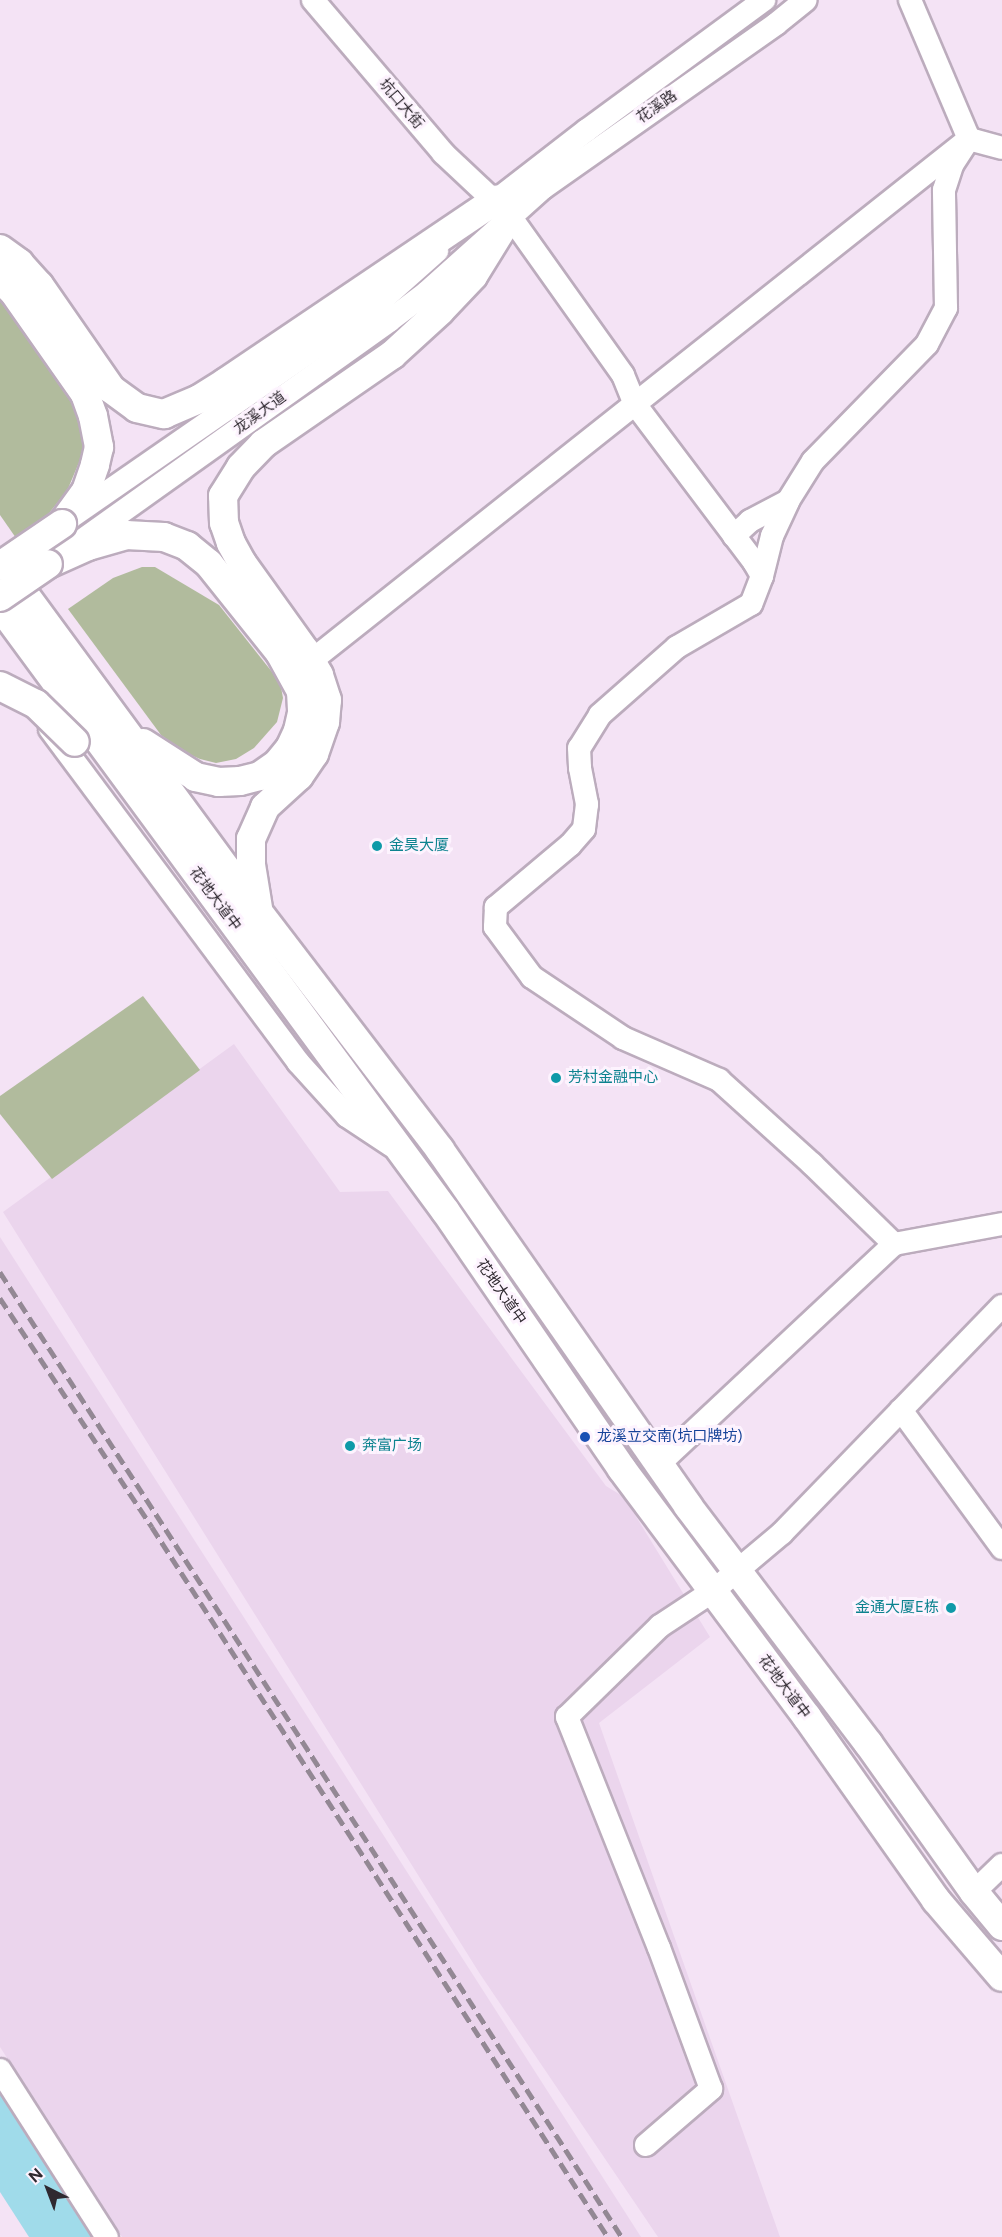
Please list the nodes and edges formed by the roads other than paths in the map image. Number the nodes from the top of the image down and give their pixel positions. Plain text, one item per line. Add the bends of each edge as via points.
1 (313, 0) edge
2 (764, 0) edge
3 (806, 0) edge
4 (910, 0) edge
5 (969, 139) junction
6 (1002, 148) edge
7 (503, 208) junction
8 (0, 249) edge
9 (0, 279) edge
10 (289, 379) junction
11 (635, 404) junction
12 (788, 501) junction
13 (62, 524) junction
14 (734, 536) junction
15 (0, 561) edge
16 (48, 564) junction
17 (0, 566) edge
18 (762, 576) junction
19 (0, 597) edge
20 (0, 606) edge
21 (311, 661) junction
22 (0, 672) edge
23 (0, 686) edge
24 (124, 729) junction
25 (259, 913) junction
26 (392, 1146) junction
27 (446, 1212) junction
28 (1002, 1224) edge
29 (894, 1244) junction
30 (1002, 1306) edge
31 (901, 1410) junction
32 (659, 1464) junction
33 (1002, 1548) edge
34 (738, 1571) junction
35 (713, 1591) junction
36 (1002, 1865) edge
37 (974, 1892) junction
38 (1002, 1926) edge
39 (1002, 1977) edge
40 (0, 2070) edge
41 (646, 2145) dead end
42 (107, 2237) edge

1 - 7 street, 坑口大街 via 442,153
2 - 7 street, 花溪路
3 - 7 street, 花溪路 via 543,188
4 - 5 street
5 - 6 street
5 - 11 street
5 - 12 street via 952,165 944,190 946,308 927,344 813,461
7 - 8 main road via 199,399 164,414 137,408 111,389 39,285
7 - 10 street, 龙溪大道 via 427,292
7 - 11 street, 坑口大街 via 623,375
7 - 21 main road via 472,276 440,311 392,355 263,444 241,467 223,496 224,523 231,543
9 - 13 main road via 13,291 85,394 93,416 99,447 86,490
10 - 13 street, 龙溪大道
10 - 16 street, 龙溪大道
11 - 14 street, 坑口大街
11 - 21 street
12 - 14 street via 750,521
12 - 18 street via 772,536
13 - 17 main road, 龙溪大道, bridge
14 - 18 street, 坑口大街
15 - 24 main road, 花地大道中
16 - 19 main road, 龙溪大道, bridge
16 - 24 main road via 126,535 164,537 195,552 280,653 301,691 302,713 290,748 260,776 240,781 219,782 188,773
18 - 29 street via 751,604 677,646 600,715 579,748 587,804 584,828 570,845 496,907 495,927 532,977 623,1038 719,1080
20 - 27 main road, 花地大道中
21 - 25 main road via 327,700 325,722 314,754 299,776 258,818 250,849
22 - 26 street via 56,738 298,1062 347,1116
23 - 26 main road, bridge via 36,704 75,742 274,1004
24 - 25 main road, 花地大道中
25 - 32 main road, 花地大道中 via 440,1150
26 - 27 main road
27 - 35 main road, 花地大道中 via 622,1469
28 - 29 street
29 - 32 street
30 - 31 street
31 - 33 street
31 - 34 street via 782,1533
32 - 34 main road, 花地大道中
34 - 35 street
34 - 37 main road, 花地大道中
35 - 39 main road, 花地大道中 via 936,1900
35 - 41 street via 660,1626 567,1717 711,2089
36 - 37 street
37 - 38 main road, 花地大道中
40 - 42 street

